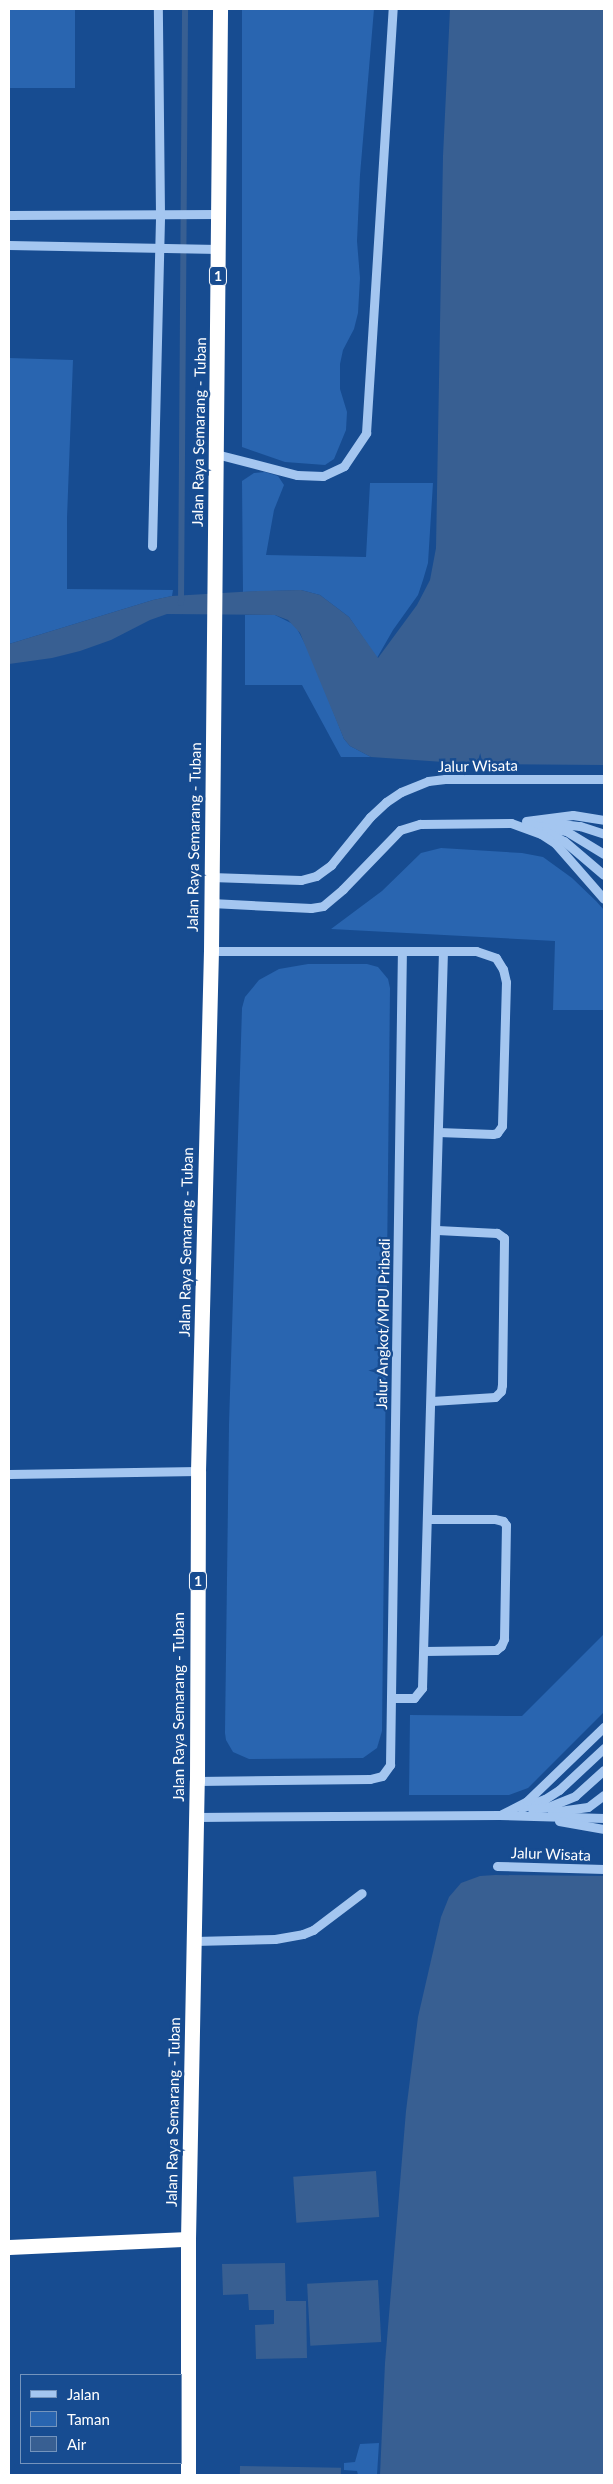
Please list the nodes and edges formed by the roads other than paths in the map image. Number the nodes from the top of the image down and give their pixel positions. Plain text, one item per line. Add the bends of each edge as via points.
1 (158, 9) edge
2 (220, 9) edge
3 (393, 9) edge
4 (160, 214) junction
5 (211, 214) junction
6 (9, 215) edge
7 (9, 245) edge
8 (159, 248) junction
9 (218, 249) junction
10 (216, 454) junction
11 (152, 546) dead end
12 (604, 779) edge
13 (604, 820) edge
14 (511, 823) junction
15 (604, 834) edge
16 (604, 854) edge
17 (604, 875) edge
18 (211, 878) junction
19 (604, 899) edge
20 (211, 903) junction
21 (211, 950) junction
22 (402, 951) junction
23 (443, 951) junction
24 (438, 1132) junction
25 (437, 1230) junction
26 (432, 1401) junction
27 (198, 1472) junction
28 (9, 1474) edge
29 (428, 1519) junction
30 (424, 1650) junction
31 (392, 1698) junction
32 (604, 1727) edge
33 (604, 1748) edge
34 (604, 1770) edge
35 (197, 1781) junction
36 (604, 1794) edge
37 (499, 1815) junction
38 (196, 1817) junction
39 (604, 1818) edge
40 (604, 1829) edge
41 (496, 1866) dead end
42 (604, 1869) edge
43 (362, 1893) dead end
44 (194, 1941) junction
45 (188, 2240) junction
46 (9, 2247) edge
47 (188, 2475) edge

1 - 4 street
2 - 5 highway, Jalan Raya Semarang - Tuban / 1
3 - 10 street via 366,433 344,466 323,476 297,475
4 - 5 street
4 - 6 street
4 - 8 street
5 - 9 highway, Jalan Raya Semarang - Tuban / 1
7 - 8 street
8 - 9 street
8 - 11 street
9 - 10 highway, Jalan Raya Semarang - Tuban / 1
10 - 18 highway, Jalan Raya Semarang - Tuban / 1
12 - 18 street, Jalur Wisata via 453,778 428,782 401,792 386,802 334,862 316,876 301,880
13 - 14 street via 573,815
14 - 15 street via 565,823
14 - 16 street via 558,829 582,839
14 - 17 street via 552,833
14 - 19 street via 550,839
14 - 20 street via 404,827 332,900 317,908
18 - 20 highway, Jalan Raya Semarang - Tuban / 1
20 - 21 highway, Jalan Raya Semarang - Tuban / 1
21 - 22 street
21 - 27 highway, Jalan Raya Semarang - Tuban / 1
22 - 23 street
22 - 31 street, Jalur Angkot/MPU Pribadi
23 - 24 street
23 - 24 street via 490,954 503,969 506,982 503,1122 497,1133
24 - 25 street
25 - 26 street
25 - 26 street via 497,1233 504,1238 502,1385 495,1397
26 - 29 street
27 - 28 street
27 - 35 highway, Jalan Raya Semarang - Tuban / 1
29 - 30 street
29 - 30 street via 494,1519 506,1525 504,1638 496,1650
30 - 31 street via 420,1692 414,1698
31 - 35 street, Jalur Angkot/MPU Pribadi via 390,1765 387,1772 378,1778
32 - 37 street via 527,1801
33 - 37 street via 552,1795
34 - 37 street via 582,1792 562,1802
35 - 38 highway, Jalan Raya Semarang - Tuban / 1
36 - 37 street via 592,1805 579,1809
37 - 38 street
37 - 39 street
37 - 40 street
38 - 44 highway, Jalan Raya Semarang - Tuban / 1
41 - 42 street, Jalur Wisata
43 - 44 street via 303,1934 275,1939
44 - 45 highway, Jalan Raya Semarang - Tuban / 1
45 - 46 highway
45 - 47 highway, Jalan Raya Semarang - Tuban / 1

